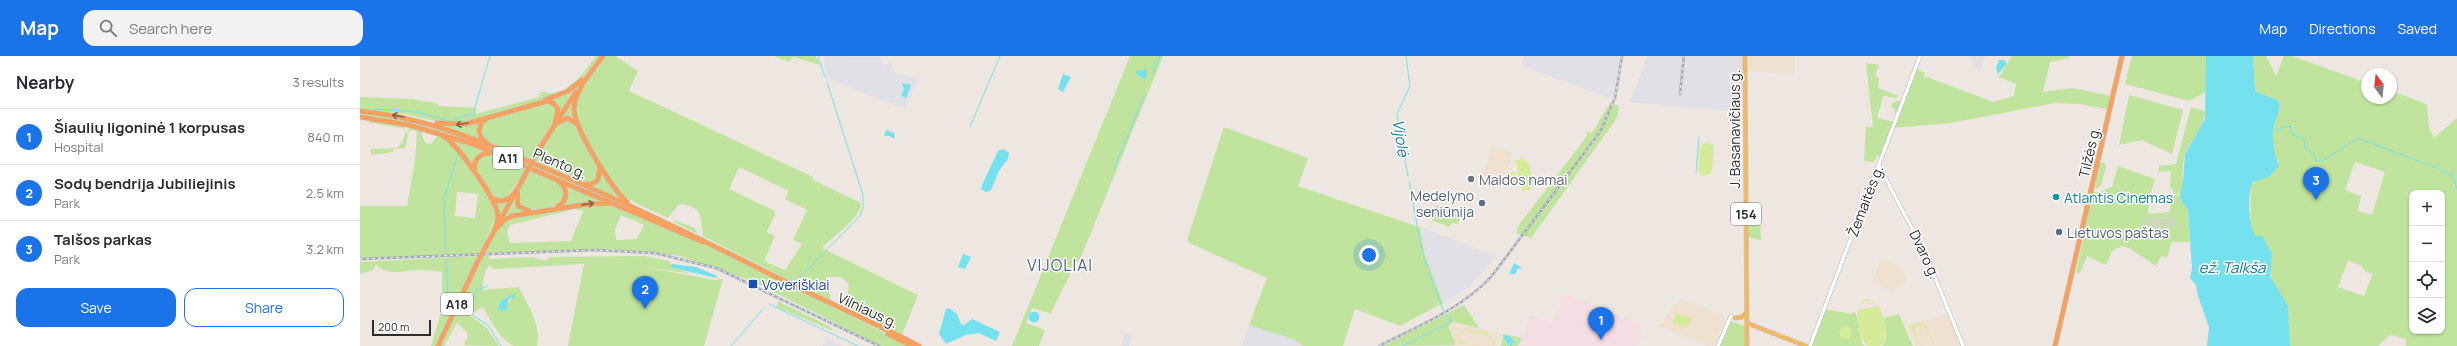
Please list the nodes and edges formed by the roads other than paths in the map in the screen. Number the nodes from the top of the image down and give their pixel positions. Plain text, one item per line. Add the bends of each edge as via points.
1 (603, 56) edge
2 (1745, 56) edge
3 (1920, 56) edge
4 (2122, 56) edge
5 (594, 68) junction
6 (583, 83) junction
7 (538, 103) junction
8 (360, 112) edge
9 (499, 114) junction
10 (360, 117) edge
11 (420, 120) junction
12 (554, 125) junction
13 (578, 126) junction
14 (422, 128) junction
15 (490, 146) junction
16 (497, 154) junction
17 (599, 164) junction
18 (1879, 166) junction
19 (477, 177) junction
20 (554, 177) junction
21 (571, 179) junction
22 (516, 191) junction
23 (488, 193) junction
24 (631, 205) junction
25 (624, 207) junction
26 (552, 209) junction
27 (535, 212) junction
28 (495, 229) junction
29 (701, 239) junction
30 (1747, 312) junction
31 (1731, 316) dead end
32 (1735, 318) dead end
33 (1747, 323) junction
34 (438, 346) edge
35 (912, 346) edge
36 (919, 346) edge
37 (1718, 346) edge
38 (1747, 346) edge
39 (1806, 346) edge
40 (1810, 346) edge
41 (1963, 346) edge
42 (2055, 346) edge

1 - 5 highway, A18
2 - 30 main road, J. Basanavičiaus g. / 154
3 - 18 main road, Žemaitės g.
4 - 42 highway, Tilžės g.
5 - 6 highway, A18
5 - 7 highway via 568,91
6 - 12 highway, A18
6 - 13 highway via 574,106
7 - 9 highway
7 - 12 highway via 548,101 555,104 558,112
11 -> 8 highway, Plento g. / A11
9 -> 11 highway via 460,125
9 - 15 highway via 485,120 479,128 481,138
10 - 14 highway, Plento g. / A11
11 - 15 highway, Plento g. / A11
12 - 13 highway via 567,118
12 - 22 highway, A18, bridge
13 - 17 highway
14 - 16 highway, Plento g. / A11 via 460,139
14 - 19 highway via 440,134 454,144
15 - 21 highway, Plento g. / A11
16 - 19 highway via 488,153 478,158 474,168
16 - 20 highway, Plento g. / A11
17 - 21 highway via 601,174 595,182 587,184
17 - 24 highway via 617,193
18 - 40 main road, Žemaitės g.
18 - 41 main road, Dvaro g. via 1924,250
19 - 23 highway
20 - 25 highway, Plento g. / A11
20 - 26 highway via 564,186 566,195 561,205
21 - 24 highway, Plento g. / A11
22 - 23 highway via 501,202
22 - 27 highway via 520,208
22 - 28 highway, A18
23 - 28 highway via 497,211
24 - 29 highway, Plento g. / A11
26 -> 25 highway via 599,202
25 - 29 highway, Plento g. / A11
26 - 27 highway
27 - 28 highway via 509,216
28 - 34 highway, A18, bridge
29 - 35 highway, Vilniaus g. / A11
29 - 36 highway, Vilniaus g. / A11
30 - 32 main road via 1742,318
30 - 33 main road, J. Basanavičiaus g. / 154
31 - 37 main road
33 - 38 main road, J. Basanavičiaus g. / 154
33 - 39 main road

